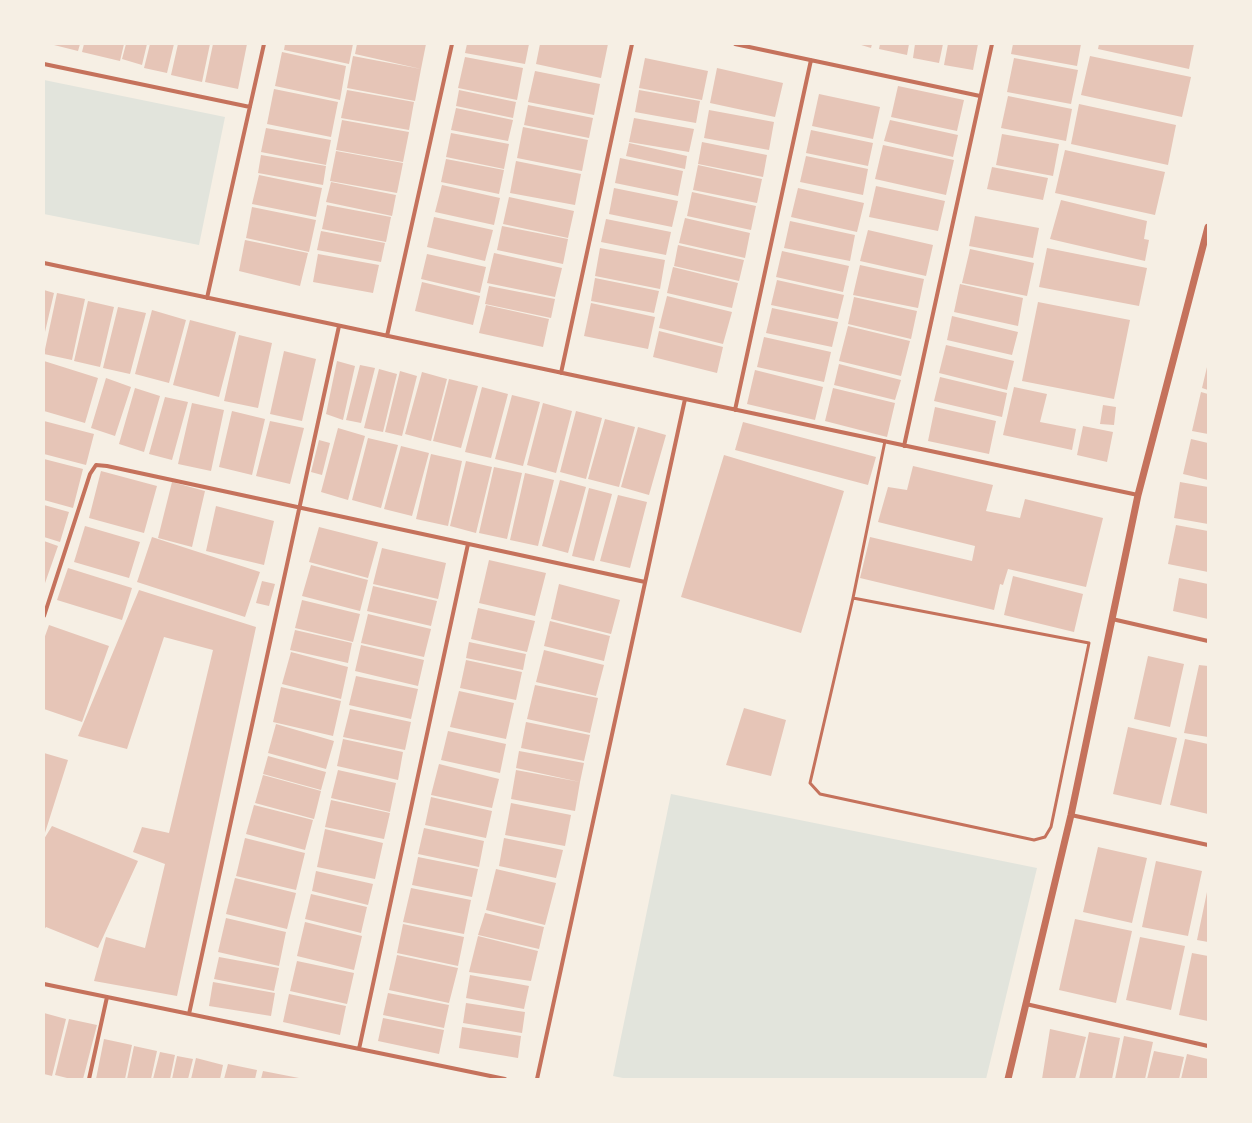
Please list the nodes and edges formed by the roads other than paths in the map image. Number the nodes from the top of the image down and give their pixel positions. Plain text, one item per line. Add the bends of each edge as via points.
1 (264, 44) edge
2 (452, 44) edge
3 (632, 44) edge
4 (735, 44) edge
5 (992, 44) edge
6 (811, 60) junction
7 (44, 64) edge
8 (980, 96) junction
9 (250, 107) junction
10 (1208, 227) edge
11 (44, 263) edge
12 (207, 298) junction
13 (339, 326) junction
14 (388, 336) junction
15 (561, 372) junction
16 (685, 399) junction
17 (735, 410) junction
18 (885, 441) junction
19 (904, 446) junction
20 (1138, 495) junction
21 (300, 508) junction
22 (468, 544) junction
23 (645, 582) junction
24 (852, 598) junction
25 (44, 616) edge
26 (1112, 619) junction
27 (1208, 641) edge
28 (1071, 815) junction
29 (1208, 845) edge
30 (44, 984) edge
31 (107, 997) junction
32 (1026, 1004) junction
33 (189, 1014) junction
34 (1208, 1046) edge
35 (359, 1049) junction
36 (89, 1079) edge
37 (505, 1079) edge
38 (537, 1079) edge
39 (1008, 1079) edge

1 - 9 street
2 - 14 street
3 - 15 street
4 - 6 street
5 - 8 street
6 - 8 street
6 - 17 street
7 - 9 street
8 - 19 street
9 - 12 street
10 - 20 street
11 - 12 street
12 - 13 street
13 - 14 street
13 - 21 street
14 - 15 street
15 - 16 street
16 - 17 street
16 - 23 street
17 - 18 street
18 - 19 street
18 - 24 lane
19 - 20 street
20 - 26 street
21 - 22 street
21 - 25 street via 96,465 90,474
21 - 33 street
22 - 23 street
22 - 35 street
23 - 38 street
24 - 24 lane via 810,783 814,788 820,794 1034,840 1045,837 1052,826 1089,643
26 - 27 street
26 - 28 street
28 - 29 street
28 - 32 street
30 - 31 street
31 - 33 street
31 - 36 street
32 - 34 street
32 - 39 street
33 - 35 street
35 - 37 street

